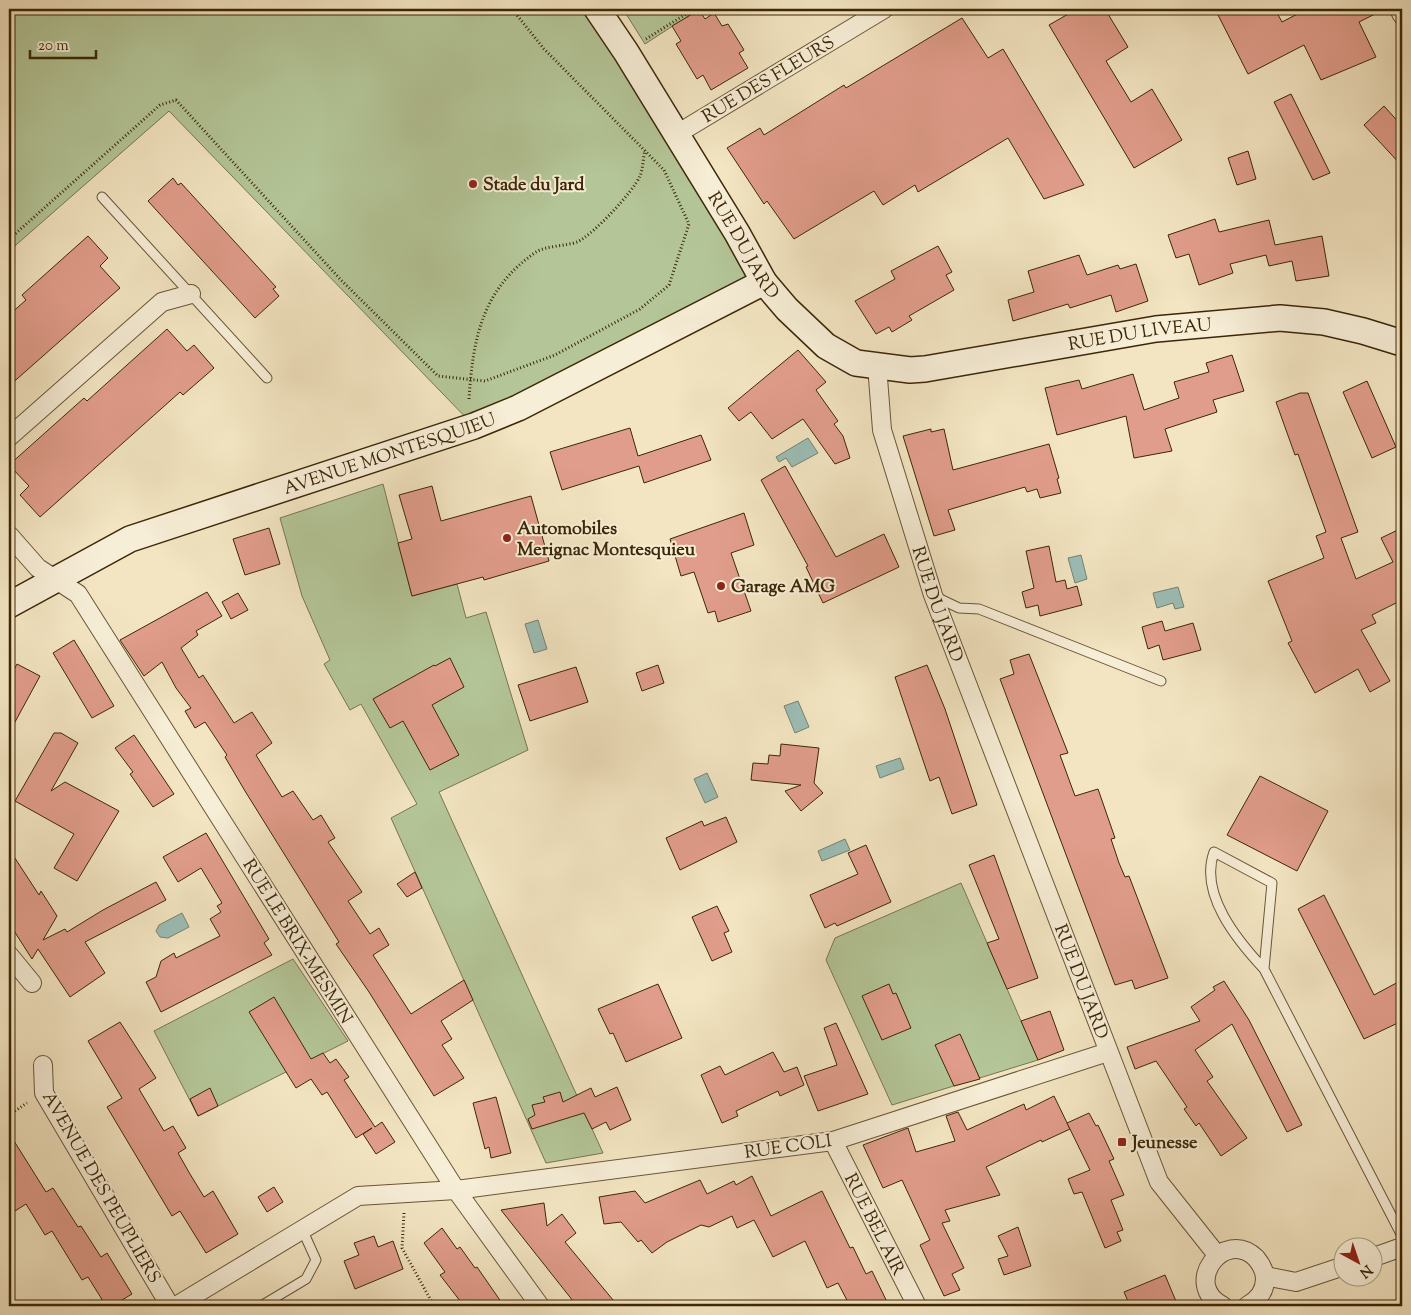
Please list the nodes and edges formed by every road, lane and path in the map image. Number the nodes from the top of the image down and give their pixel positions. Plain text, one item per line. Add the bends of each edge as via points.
1 (512, 9) edge
2 (597, 9) edge
3 (694, 9) edge
4 (884, 9) edge
5 (1399, 9) edge
6 (1402, 14) edge
7 (626, 52) junction
8 (677, 134) junction
9 (645, 150) junction
10 (102, 197) dead end
11 (9, 236) edge
12 (764, 282) junction
13 (191, 294) junction
14 (1402, 343) edge
15 (877, 365) junction
16 (267, 378) dead end
17 (470, 379) junction
18 (469, 399) dead end
19 (9, 437) edge
20 (9, 535) edge
21 (54, 579) junction
22 (933, 595) junction
23 (9, 605) edge
24 (1161, 681) dead end
25 (9, 955) edge
26 (1264, 969) junction
27 (32, 984) dead end
28 (1108, 1052) junction
29 (43, 1065) dead end
30 (833, 1141) junction
31 (456, 1190) junction
32 (406, 1193) junction
33 (302, 1229) junction
34 (1402, 1236) edge
35 (1402, 1247) edge
36 (1384, 1253) edge
37 (1217, 1255) junction
38 (1334, 1269) edge
39 (1265, 1276) junction
40 (170, 1306) edge
41 (176, 1306) edge
42 (261, 1306) edge
43 (434, 1306) edge
44 (540, 1306) edge
45 (917, 1306) edge
46 (1223, 1306) edge
47 (1247, 1306) edge

1 - 9 path via 544,49
2 - 7 street, RUE DU JARD
3 - 7 path
4 - 8 street, RUE DES FLEURS
5 - 6 street
7 - 8 street, RUE DU JARD
8 - 12 street, RUE DU JARD
9 - 17 path via 635,186 587,236 576,242 538,250 494,292 484,311
9 - 17 path via 664,170 689,224 669,285 640,309 554,355 485,381
10 - 13 lane
11 - 17 path via 160,105 176,100 341,280 438,376
12 - 15 street, RUE DU JARD via 826,346 856,363
12 - 21 street, AVENUE MONTESQUIEU via 489,420 160,528 130,539
13 - 16 lane
13 - 19 street via 162,302
14 - 15 street, RUE DU LIVEAU via 1324,322 1280,318 1156,330 925,369
15 - 22 street, RUE DU JARD via 882,430
17 - 18 path
20 - 21 street, RUE LE BRIX-MESMIN via 38,568
21 - 23 street, AVENUE MONTESQUIEU
21 - 31 street, RUE LE BRIX-MESMIN via 78,594
22 - 24 lane via 959,608 979,609
22 - 28 street, RUE DU JARD
25 - 27 street
26 - 26 lane via 1272,883 1214,852 1210,863 1218,903 1244,948
26 - 34 lane
28 - 30 street, RUE COLI
28 - 37 street, RUE DU JARD via 1159,1182
29 - 40 street, AVENUE DES PEUPLIERS via 44,1093
30 - 31 street, RUE COLI
30 - 45 street, RUE BEL AIR
31 - 32 street, RUE COLI
31 - 44 street, RUE LE BRIX-MESMIN
32 - 33 street, RUE COLI via 358,1196
32 - 43 path via 402,1248
33 - 41 street, RUE COLI
33 - 42 lane via 316,1260 306,1279
35 - 36 street
37 - 39 street via 1234,1249 1251,1254 1258,1260
37 - 46 street via 1206,1271 1205,1281 1213,1300
38 - 39 street via 1296,1282
39 - 47 street via 1261,1294

